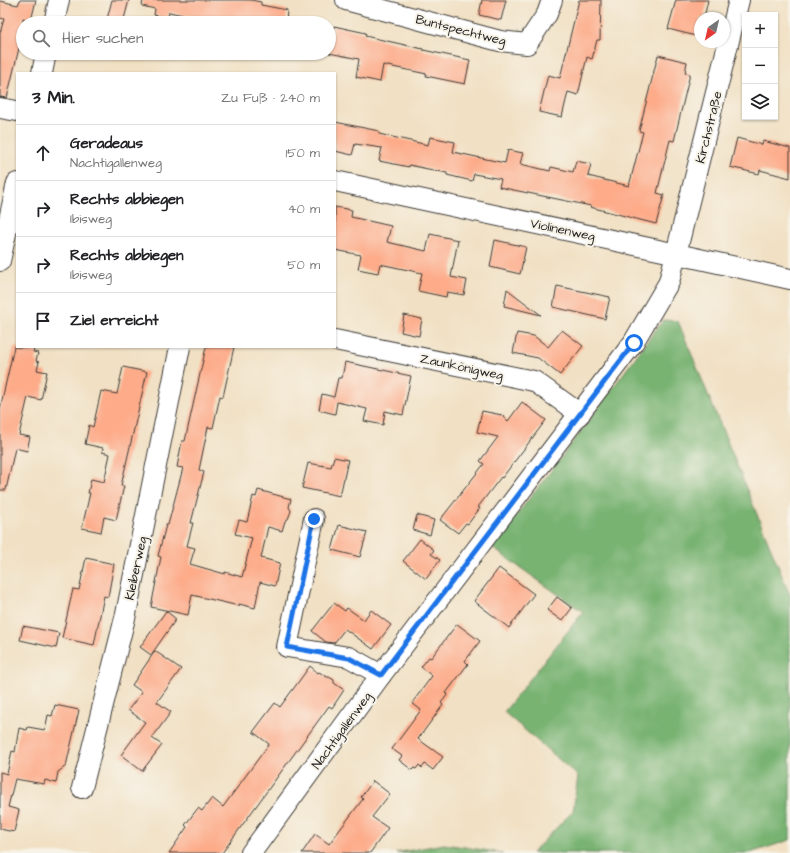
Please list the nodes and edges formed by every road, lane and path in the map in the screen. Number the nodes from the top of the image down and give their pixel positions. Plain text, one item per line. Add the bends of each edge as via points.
1 (59, 0) edge
2 (346, 0) edge
3 (552, 0) edge
4 (739, 0) edge
5 (56, 16) edge
6 (45, 60) edge
7 (42, 72) edge
8 (0, 108) edge
9 (16, 111) edge
10 (336, 181) edge
11 (16, 187) edge
12 (677, 254) junction
13 (0, 261) edge
14 (790, 279) edge
15 (336, 340) edge
16 (180, 348) edge
17 (580, 414) junction
18 (314, 519) dead end
19 (381, 675) junction
20 (82, 788) dead end
21 (251, 853) edge

1 - 5 street
2 - 3 street, Buntspechtweg via 500,41 527,44 547,14
4 - 12 street, Kirchstraße
6 - 7 street
8 - 9 street
10 - 12 street, Violinenweg
11 - 13 street
12 - 14 street, Violinenweg
12 - 17 street, Nachtigallenweg via 670,282 634,343
15 - 17 street, Zaunkönigweg via 534,381
16 - 20 street, Kleiberweg via 126,614
17 - 19 street, Nachtigallenweg
18 - 19 street via 287,647 349,658
19 - 21 street, Nachtigallenweg

